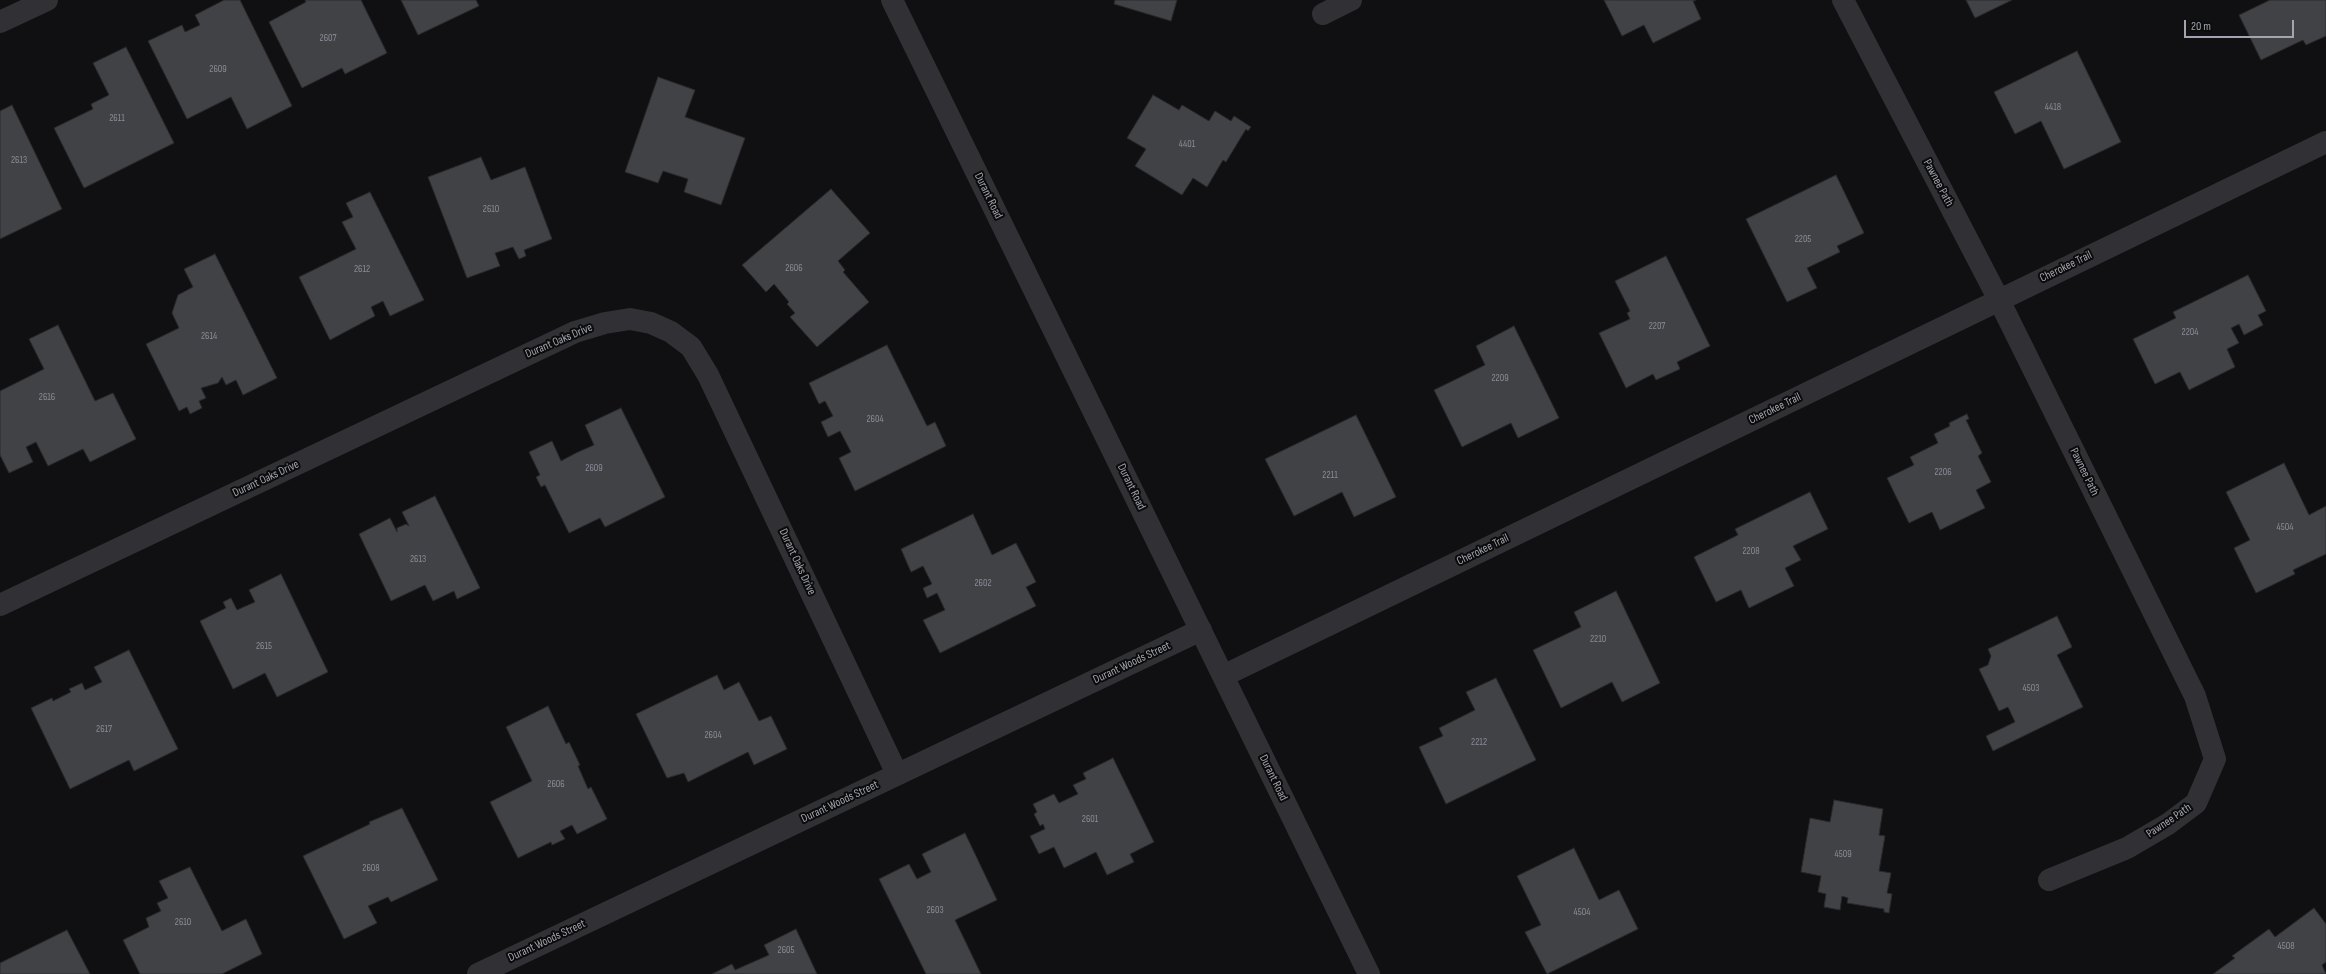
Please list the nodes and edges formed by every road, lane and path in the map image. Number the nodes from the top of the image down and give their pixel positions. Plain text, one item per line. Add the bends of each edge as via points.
1 (47, 0) edge
2 (892, 0) edge
3 (1352, 0) edge
4 (1843, 0) edge
5 (22, 5) edge
6 (1323, 14) dead end
7 (0, 22) edge
8 (2326, 142) edge
9 (1999, 300) junction
10 (0, 605) edge
11 (1201, 630) junction
12 (1223, 676) junction
13 (897, 774) junction
14 (2049, 880) dead end
15 (478, 974) edge
16 (1369, 974) edge

1 - 5 street
2 - 11 street, Durant Road
3 - 6 street
4 - 9 street, Pawnee Path
5 - 7 street
8 - 9 street, Cherokee Trail
9 - 12 street, Cherokee Trail
9 - 14 street, Pawnee Path via 2195,696 2215,759 2196,803 2168,824 2127,848
10 - 13 street, Durant Oaks Drive via 575,332 630,319 651,323 671,332 692,347 708,374
11 - 12 street, Durant Road
11 - 13 street, Durant Woods Street
12 - 16 street, Durant Road
13 - 15 street, Durant Woods Street

